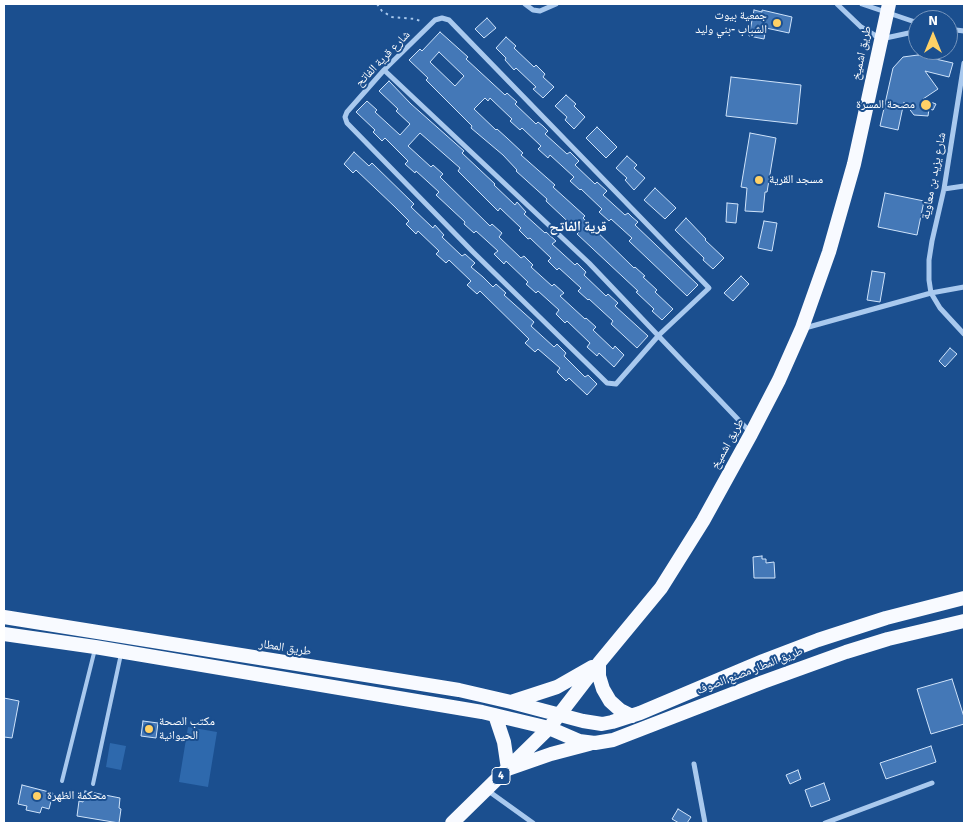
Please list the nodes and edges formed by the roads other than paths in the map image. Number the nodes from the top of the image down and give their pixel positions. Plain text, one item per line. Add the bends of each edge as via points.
1 (526, 4) edge
2 (556, 4) edge
3 (837, 4) edge
4 (862, 4) edge
5 (888, 8) edge
6 (908, 18) edge
7 (908, 33) edge
8 (881, 39) junction
9 (964, 63) edge
10 (384, 70) junction
11 (964, 186) edge
12 (944, 189) junction
13 (964, 287) edge
14 (931, 293) junction
15 (802, 328) junction
16 (964, 334) edge
17 (659, 335) junction
18 (751, 434) junction
19 (964, 598) edge
20 (4, 617) edge
21 (964, 621) edge
22 (4, 634) edge
23 (96, 647) junction
24 (121, 651) junction
25 (599, 663) junction
26 (728, 676) junction
27 (734, 693) junction
28 (492, 698) junction
29 (511, 702) junction
30 (488, 713) junction
31 (560, 715) junction
32 (632, 716) junction
33 (550, 728) junction
34 (595, 743) junction
35 (694, 764) dead end
36 (508, 769) junction
37 (62, 781) dead end
38 (932, 783) dead end
39 (92, 784) dead end
40 (487, 789) junction
41 (452, 823) edge
42 (532, 823) edge
43 (705, 823) edge
44 (825, 823) edge

1 - 2 street via 540,11
3 - 8 street via 860,27
4 - 5 street
5 - 6 street
5 - 8 highway, طريق اشميخ
7 - 8 street
8 - 15 highway, طريق اشميخ via 851,172 829,252
9 - 12 street, شارع يزيد بن معاوية
10 - 17 street via 589,263
10 - 17 street, شارع قرية الفاتح via 347,112 347,123 607,383 616,384
10 - 17 street, شارع قرية الفاتح via 435,20 449,20 709,288
11 - 12 street
12 - 14 street, شارع يزيد بن معاوية via 929,260
13 - 14 street
14 - 15 street
14 - 16 street
15 - 18 highway, طريق اشميخ
17 - 18 street
18 - 25 highway, طريق اشميخ via 678,563
19 - 26 highway, طريق المطار مصنع الصوف via 852,628
20 - 28 highway, طريق المطار
21 - 27 highway, طريق المطار مصنع الصوف via 846,652
22 - 23 highway
23 - 24 highway
23 - 37 lane
24 - 30 highway
24 - 39 lane
25 - 29 highway via 557,687
25 - 31 highway, طريق اشميخ
25 - 32 highway via 603,689 620,710
26 - 27 highway
26 - 32 highway, طريق المطار مصنع الصوف
27 - 34 highway, طريق المطار مصنع الصوف via 613,740
28 - 29 highway, طريق المطار
28 - 30 highway
29 - 31 highway, طريق المطار
30 - 33 highway
30 - 36 highway via 504,742
31 - 32 highway, طريق المطار مصنع الصوف via 602,724
31 - 33 highway, طريق اشميخ / 4
33 - 34 highway, طريق المطار مصنع الصوف via 579,741
33 - 36 highway, طريق اشميخ / 4
34 - 36 highway
35 - 43 street
36 - 40 highway, طريق اشميخ / 4
38 - 44 street
40 - 41 highway, طريق اشميخ / 4
40 - 42 street

